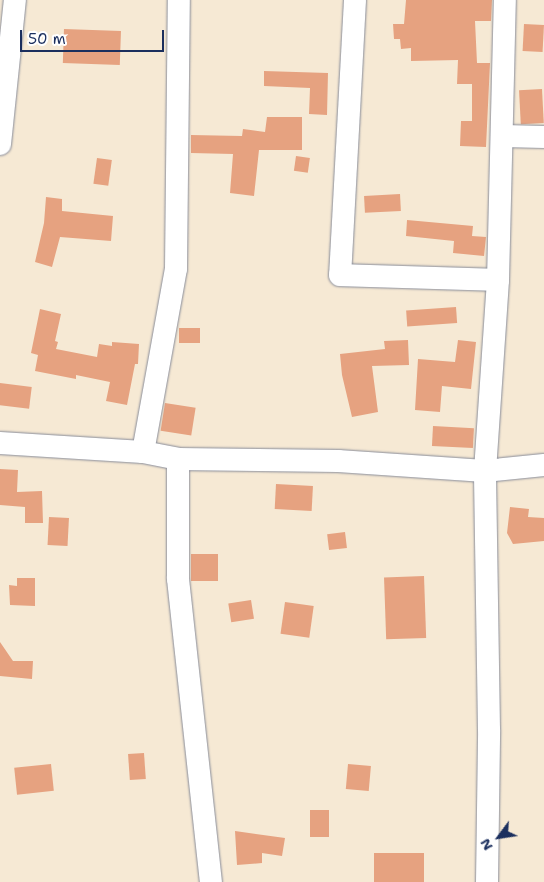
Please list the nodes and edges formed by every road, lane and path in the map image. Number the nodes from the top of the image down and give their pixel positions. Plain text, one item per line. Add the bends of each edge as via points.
1 (15, 0) edge
2 (179, 0) edge
3 (354, 0) edge
4 (504, 0) edge
5 (4, 62) edge
6 (503, 136) junction
7 (544, 137) edge
8 (0, 144) edge
9 (498, 280) junction
10 (0, 444) edge
11 (143, 452) junction
12 (178, 459) junction
13 (544, 465) edge
14 (485, 471) junction
15 (211, 882) edge
16 (487, 882) edge

1 - 5 street
2 - 11 street via 176,270
3 - 9 street via 340,275
4 - 6 street
5 - 8 street
6 - 7 street
6 - 9 street
9 - 14 street
10 - 11 street
11 - 12 street
12 - 14 street via 338,461
12 - 15 street via 178,579
13 - 14 street
14 - 16 street via 490,730

